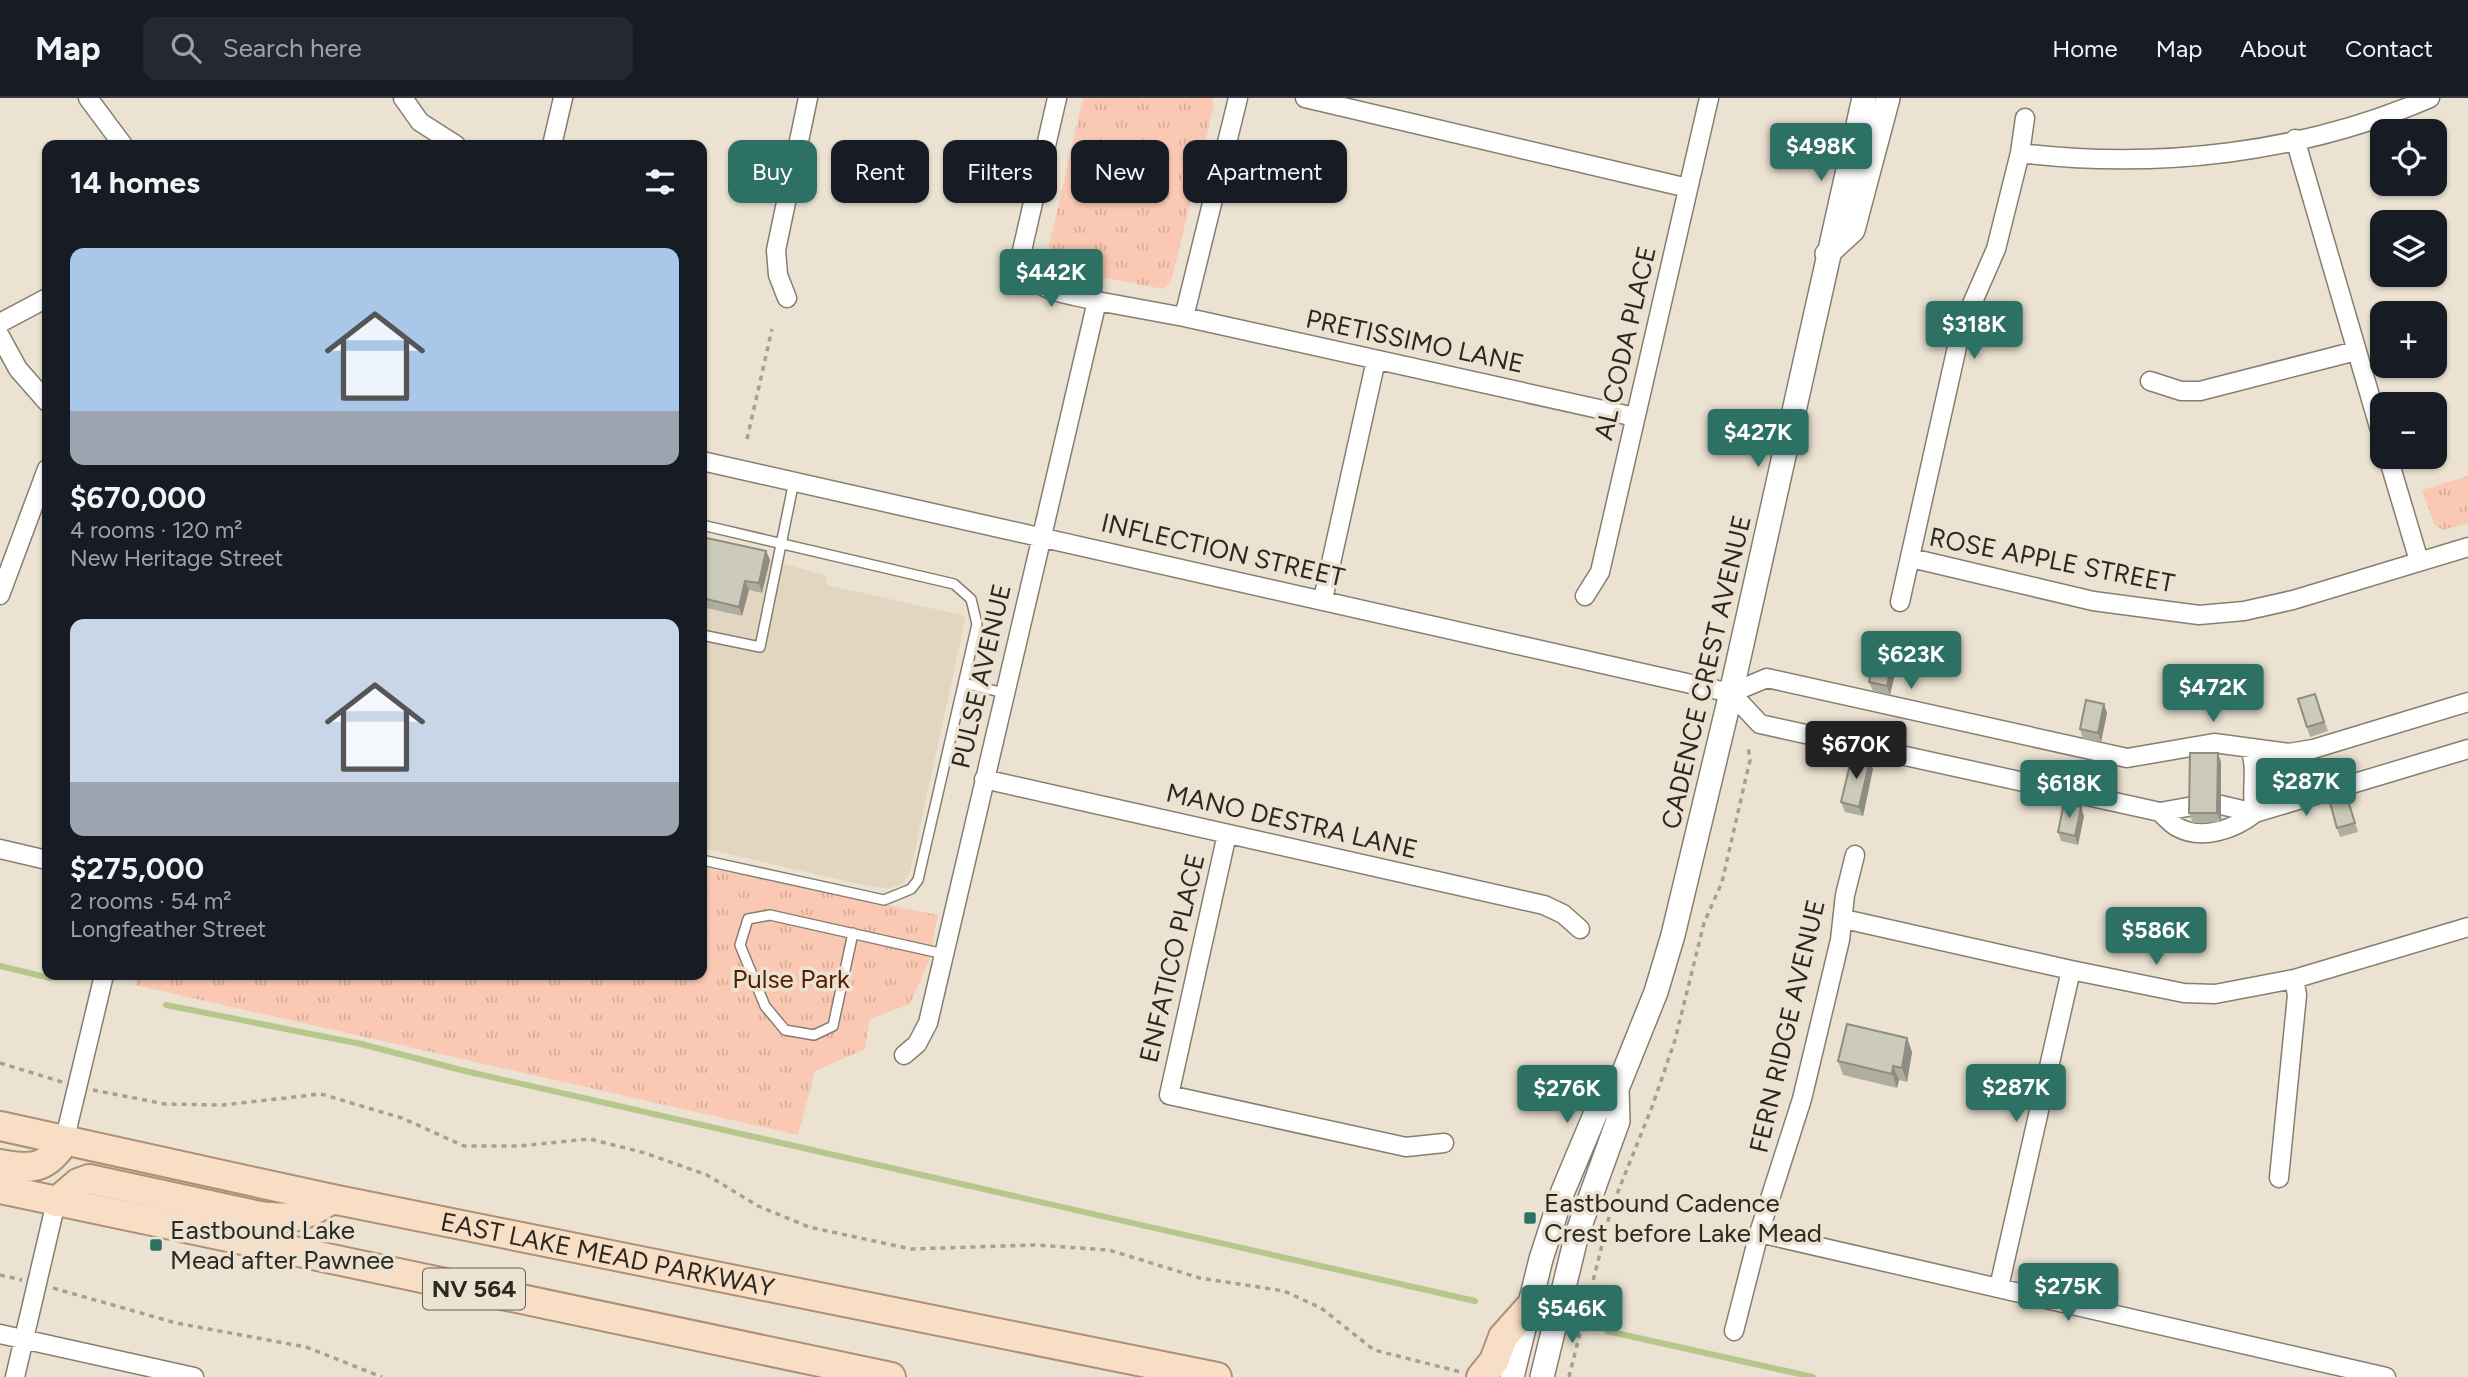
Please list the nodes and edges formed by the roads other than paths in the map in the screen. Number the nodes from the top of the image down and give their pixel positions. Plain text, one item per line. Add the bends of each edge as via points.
1 (88, 98) edge
2 (403, 98) edge
3 (564, 98) edge
4 (808, 98) edge
5 (1057, 98) edge
6 (1238, 98) edge
7 (1306, 98) edge
8 (1709, 98) edge
9 (1864, 98) edge
10 (1888, 98) edge
11 (2430, 98) edge
12 (2025, 118) dead end
13 (2295, 139) junction
14 (119, 140) edge
15 (448, 140) edge
16 (553, 140) edge
17 (2020, 153) junction
18 (1688, 188) junction
19 (1827, 254) junction
20 (787, 298) dead end
21 (42, 301) edge
22 (1097, 301) junction
23 (1184, 317) junction
24 (0, 323) edge
25 (0, 336) edge
26 (2356, 351) junction
27 (1376, 360) junction
28 (2150, 381) dead end
29 (42, 396) edge
30 (2370, 397) edge
31 (1634, 416) junction
32 (707, 462) edge
33 (2392, 469) edge
34 (794, 481) junction
35 (42, 482) edge
36 (707, 526) edge
37 (1041, 536) junction
38 (781, 543) junction
39 (2468, 547) edge
40 (1911, 558) junction
41 (2419, 561) junction
42 (0, 595) edge
43 (1585, 596) dead end
44 (1323, 599) junction
45 (1900, 602) dead end
46 (707, 636) edge
47 (964, 683) junction
48 (1004, 693) junction
49 (1731, 693) junction
50 (2468, 702) edge
51 (2250, 748) junction
52 (2468, 749) edge
53 (984, 779) junction
54 (2221, 805) dead end
55 (2193, 806) edge
56 (2160, 813) junction
57 (2255, 813) junction
58 (1227, 834) junction
59 (0, 849) edge
60 (1856, 855) dead end
61 (42, 858) edge
62 (707, 861) edge
63 (1844, 919) junction
64 (2468, 926) edge
65 (1580, 929) dead end
66 (853, 933) junction
67 (944, 954) junction
68 (2071, 970) junction
69 (2294, 979) junction
70 (103, 980) edge
71 (904, 1055) dead end
72 (1617, 1089) junction
73 (0, 1126) edge
74 (64, 1142) junction
75 (1444, 1143) dead end
76 (0, 1164) edge
77 (2279, 1178) dead end
78 (0, 1189) edge
79 (332, 1199) junction
80 (56, 1202) junction
81 (1759, 1233) junction
82 (1999, 1287) junction
83 (1528, 1309) junction
84 (1734, 1331) dead end
85 (0, 1334) edge
86 (24, 1339) junction
87 (1474, 1376) edge
88 (15, 1377) edge
89 (194, 1377) edge
90 (891, 1377) edge
91 (1217, 1377) edge
92 (1512, 1377) edge
93 (1542, 1377) edge
94 (2386, 1377) edge

1 - 14 street
2 - 15 street via 420,122
3 - 16 street
4 - 20 street via 776,250 778,275
5 - 22 street via 1021,255 1035,284
6 - 23 street
7 - 18 street
8 - 18 street, AL CODA PLACE
9 - 19 street, CADENCE CREST AVENUE
10 - 19 street via 1853,230
11 - 13 street
12 - 17 street
13 - 17 street via 2188,157 2136,160
13 - 26 street
17 - 40 street via 1996,248 1961,330
18 - 31 street, AL CODA PLACE
19 - 49 street, CADENCE CREST AVENUE
21 - 24 street
22 - 23 street
22 - 37 street, PULSE AVENUE
23 - 27 street, PRETISSIMO LANE
25 - 29 street via 18,369
26 - 28 street via 2200,391 2181,391
26 - 30 street
27 - 31 street, PRETISSIMO LANE
27 - 44 street
31 - 43 street, AL CODA PLACE via 1600,572
32 - 34 street, INFLECTION STREET
33 - 41 street
34 - 37 street, INFLECTION STREET
34 - 38 lane
35 - 42 street
36 - 38 lane
37 - 44 street, INFLECTION STREET
37 - 48 street, PULSE AVENUE
38 - 46 lane via 760,647
38 - 47 lane via 954,584 964,591 975,607 977,624
39 - 41 street, ROSE APPLE STREET
40 - 41 street, ROSE APPLE STREET via 2093,601 2199,615 2293,600
40 - 45 street
44 - 49 street, INFLECTION STREET
47 - 48 lane
47 - 62 lane via 918,880 911,889 884,900
48 - 53 street, PULSE AVENUE
49 - 51 street via 1767,678 2127,758 2195,744
49 - 56 street via 1760,724
49 - 72 street, CADENCE CREST AVENUE via 1673,934 1656,992
50 - 51 street via 2313,749 2289,753
51 - 57 street via 2256,765 2251,793
52 - 57 street
53 - 58 street, MANO DESTRA LANE
53 - 67 street, PULSE AVENUE
54 - 57 street
55 - 56 street
56 - 57 street via 2177,828 2200,833 2234,828
58 - 65 street, MANO DESTRA LANE via 1544,905
58 - 75 street, ENFATICO PLACE via 1169,1095 1406,1147
59 - 61 street
60 - 63 street, FERN RIDGE AVENUE
63 - 68 street
63 - 81 street, FERN RIDGE AVENUE via 1802,1099
64 - 69 street
66 - 66 lane via 770,915 748,919 740,945 765,1006 785,1030 814,1035 833,1026
66 - 67 lane
67 - 71 street, PULSE AVENUE via 928,1023
68 - 69 street via 2184,993 2215,994
68 - 82 street
69 - 77 street via 2297,995
70 - 74 street
72 - 83 street, CADENCE CREST AVENUE via 1597,1110 1563,1191
72 - 93 street, CADENCE CREST AVENUE via 1618,1121 1577,1234
73 - 74 main road, EAST LAKE MEAD PARKWAY / NV 564
74 - 76 main road via 52,1160 39,1166
74 - 79 main road, EAST LAKE MEAD PARKWAY / NV 564
78 - 80 main road, NV 564
79 - 80 main road via 312,1213 288,1219 89,1179
79 - 91 main road, EAST LAKE MEAD PARKWAY / NV 564
80 - 86 street
80 - 90 main road, NV 564
81 - 82 street
81 - 84 street, FERN RIDGE AVENUE
82 - 94 street
83 - 87 main road via 1503,1337 1494,1361
83 - 92 street, CADENCE CREST AVENUE
85 - 86 street
86 - 88 street
86 - 89 street via 124,1365

